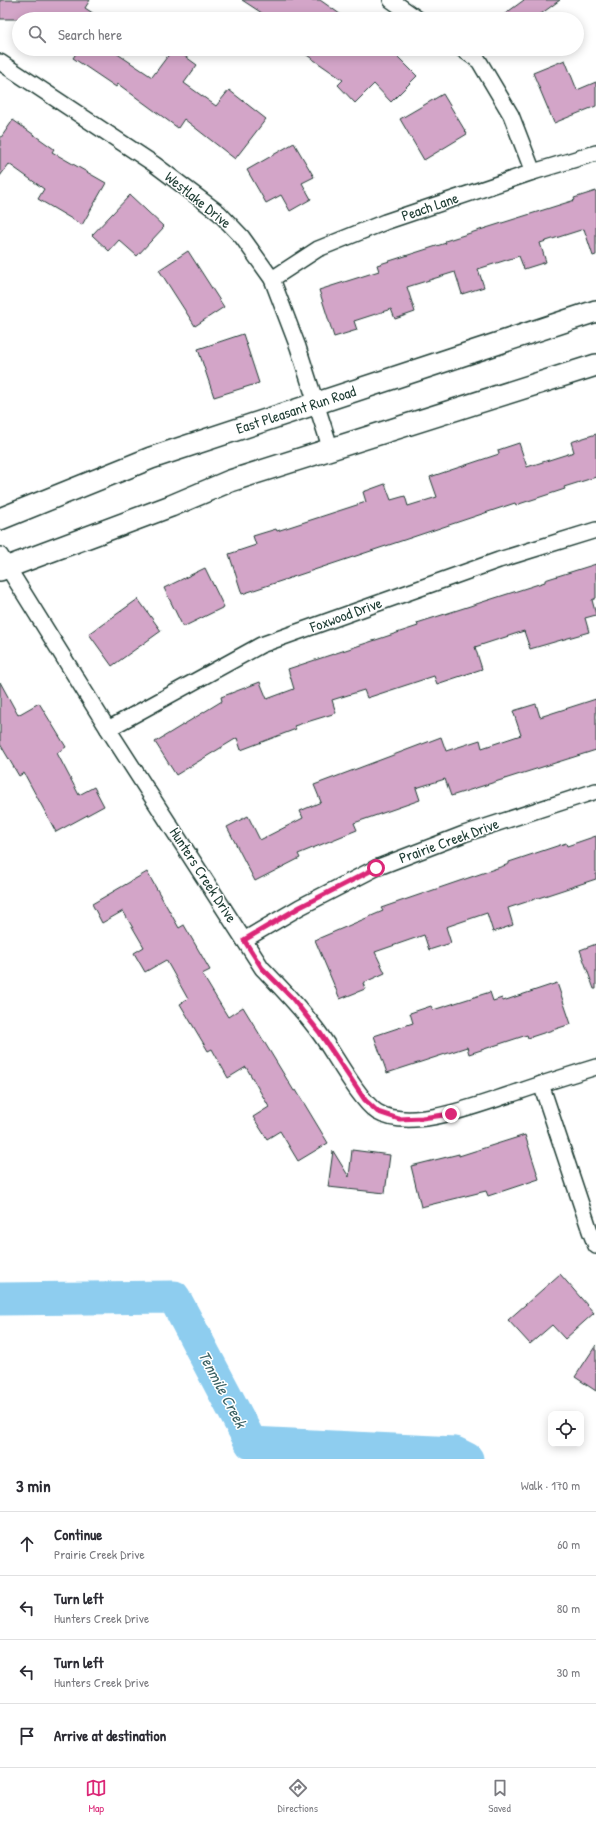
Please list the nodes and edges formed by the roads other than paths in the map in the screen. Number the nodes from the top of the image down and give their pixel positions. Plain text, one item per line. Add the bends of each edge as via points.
1 (391, 0) edge
2 (408, 12) edge
3 (472, 56) edge
4 (0, 62) edge
5 (596, 153) edge
6 (533, 172) junction
7 (272, 279) junction
8 (596, 311) edge
9 (596, 365) edge
10 (316, 404) junction
11 (331, 450) junction
12 (0, 519) edge
13 (596, 530) edge
14 (2, 564) edge
15 (108, 730) junction
16 (596, 791) edge
17 (244, 940) junction
18 (596, 1067) edge
19 (541, 1084) junction
20 (596, 1246) edge

1 - 2 street
3 - 6 street via 479,61 511,115
4 - 7 street, Westlake Drive via 154,164 219,213 242,237
5 - 6 street, Peach Lane
6 - 7 street, Peach Lane via 385,222 318,249
7 - 10 street, Westlake Drive
8 - 10 main road, East Pleasant Run Road
9 - 11 main road
10 - 11 street, Westlake Drive
10 - 12 main road, East Pleasant Run Road via 151,458
11 - 14 main road via 230,481 171,506
13 - 15 street, Foxwood Drive via 499,560 261,645
14 - 15 street, Hunters Creek Drive
15 - 17 street, Hunters Creek Drive
16 - 17 street, Prairie Creek Drive via 464,834 376,868 300,907
17 - 19 street, Hunters Creek Drive via 262,968 292,998 320,1033 365,1100 378,1112 399,1119 451,1114
18 - 19 street, Hunters Creek Drive
19 - 20 street

